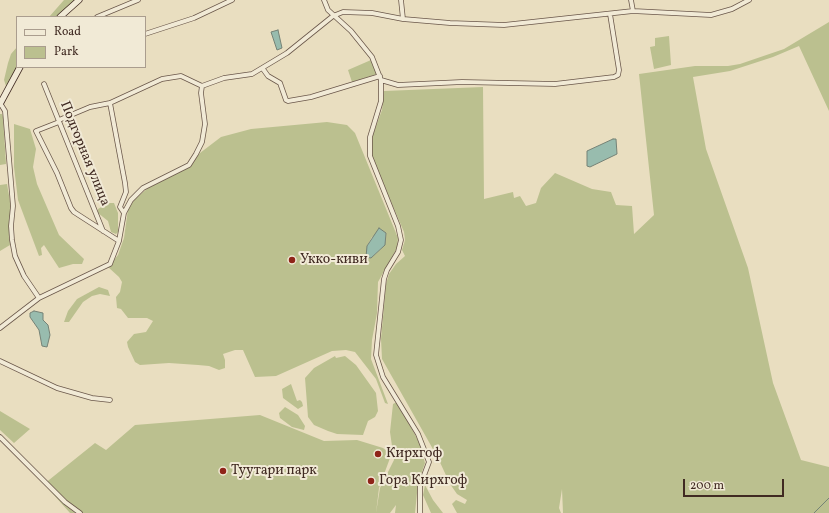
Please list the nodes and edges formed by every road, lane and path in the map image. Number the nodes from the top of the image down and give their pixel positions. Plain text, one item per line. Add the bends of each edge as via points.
1 (80, 0) edge
2 (138, 0) edge
3 (232, 0) edge
4 (324, 0) edge
5 (401, 0) edge
6 (631, 0) edge
7 (749, 0) edge
8 (633, 11) junction
9 (610, 14) junction
10 (66, 15) edge
11 (99, 16) edge
12 (333, 16) junction
13 (403, 19) junction
14 (146, 34) edge
15 (19, 68) edge
16 (263, 68) junction
17 (381, 78) junction
18 (44, 84) dead end
19 (202, 86) junction
20 (110, 103) junction
21 (0, 104) edge
22 (59, 121) junction
23 (124, 213) junction
24 (104, 231) junction
25 (119, 241) junction
26 (39, 298) junction
27 (0, 328) edge
28 (0, 361) edge
29 (110, 400) dead end
30 (0, 437) edge
31 (80, 513) edge
32 (420, 513) edge

1 - 10 street
2 - 11 street
3 - 14 street via 194,18
4 - 12 street
5 - 13 street
6 - 8 street
7 - 8 street via 732,9 711,15
8 - 9 street
9 - 13 street via 504,25
9 - 17 street via 618,75 555,84 462,82 398,85
12 - 13 street via 354,11
12 - 16 street via 310,36
12 - 17 street via 362,43 372,57
15 - 21 street
16 - 17 street via 268,76 280,83 288,101
16 - 19 street via 252,74 224,78
17 - 32 street via 381,101 370,137 370,156 402,236 400,246 384,279 376,355 383,377 418,434 429,462 420,486
18 - 22 street, Подгорная улица
19 - 20 street via 181,76 162,79
19 - 23 street via 205,124 202,142 192,162 144,188 131,200
20 - 22 street via 90,107
20 - 23 street via 126,192 120,207
21 - 26 street via 5,111 15,256 24,276
22 - 24 street, Подгорная улица
22 - 24 street via 36,131 58,173 74,212
23 - 25 street
24 - 25 street
25 - 26 street via 115,255 106,267
26 - 27 street
28 - 29 street via 57,388 92,398
30 - 31 street

